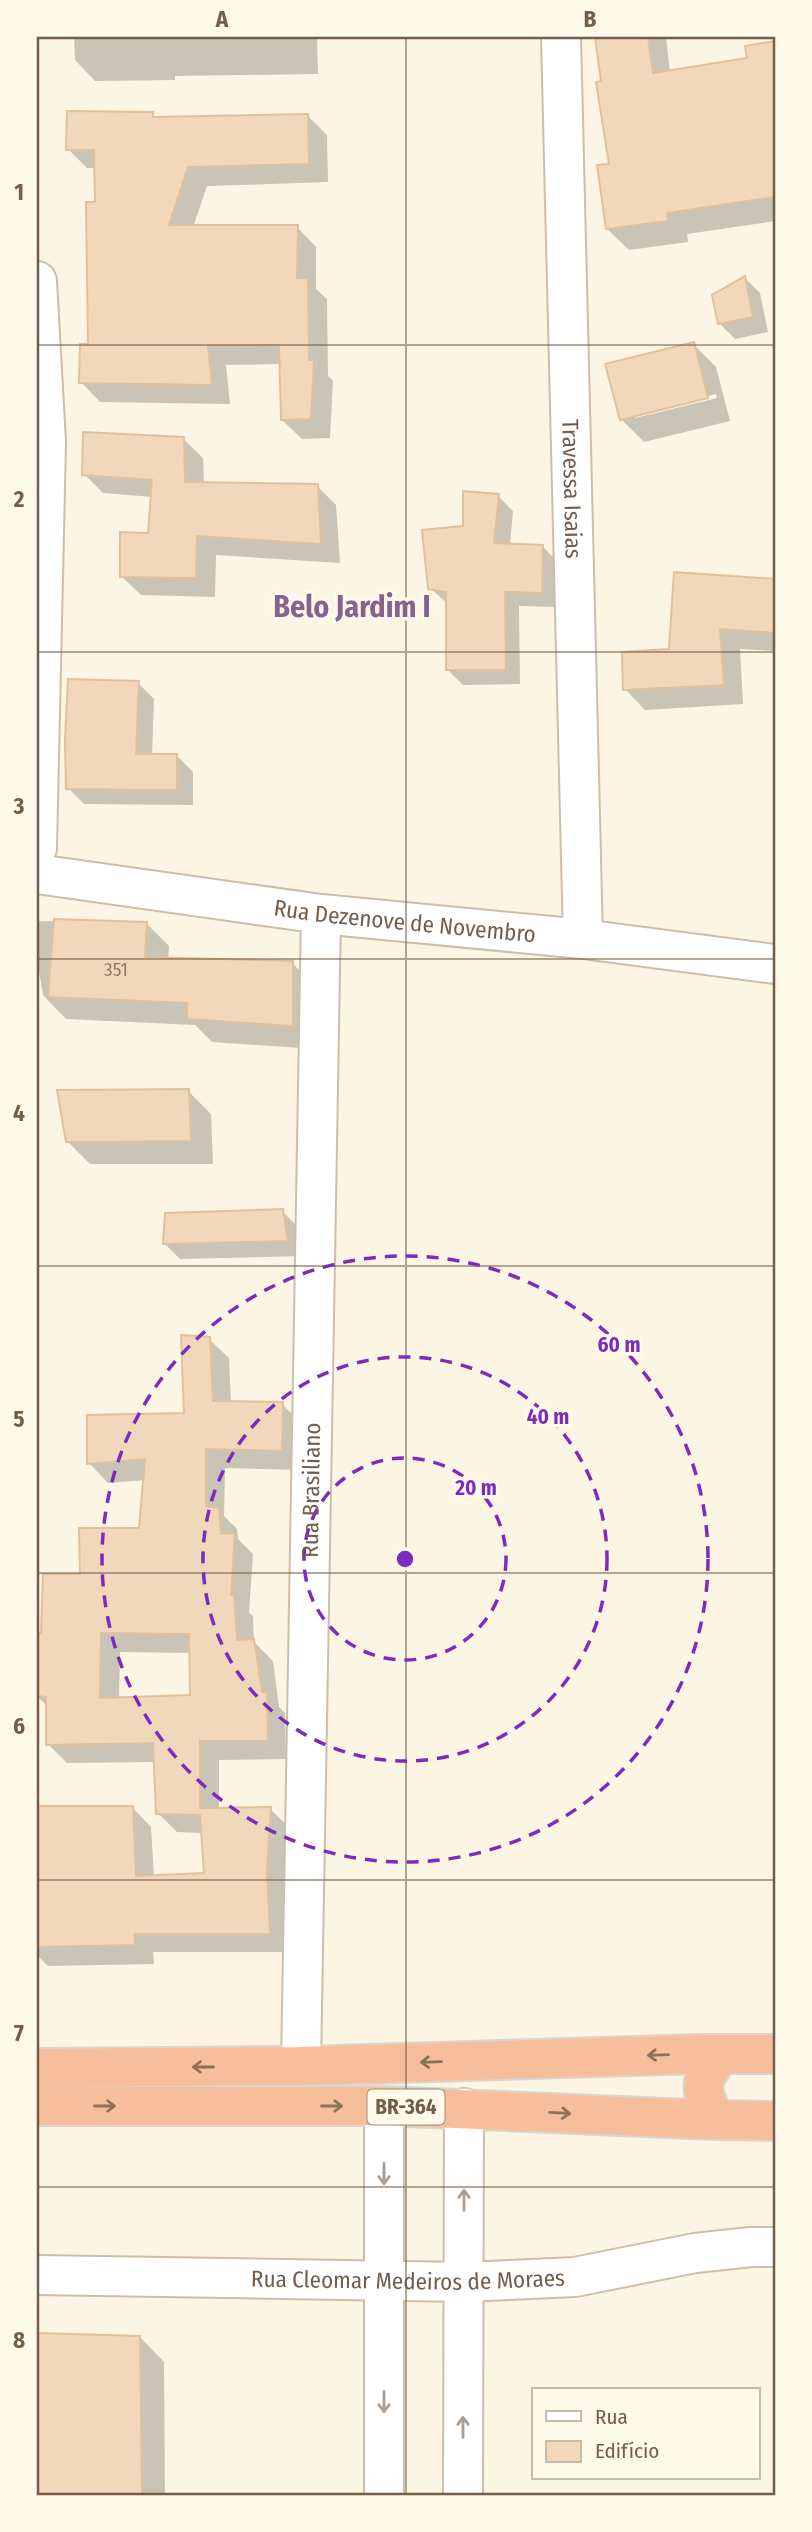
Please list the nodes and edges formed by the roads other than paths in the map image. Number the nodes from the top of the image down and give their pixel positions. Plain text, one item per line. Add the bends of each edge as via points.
1 (561, 37) edge
2 (37, 281) edge
3 (37, 848) edge
4 (37, 874) edge
5 (321, 914) junction
6 (583, 939) junction
7 (775, 964) edge
8 (722, 2054) junction
9 (775, 2054) edge
10 (301, 2066) junction
11 (37, 2068) edge
12 (37, 2106) edge
13 (384, 2106) junction
14 (464, 2108) junction
15 (715, 2120) junction
16 (775, 2121) edge
17 (775, 2247) edge
18 (37, 2275) edge
19 (384, 2282) junction
20 (464, 2282) junction
21 (384, 2495) edge
22 (463, 2495) edge

1 - 6 street, Travessa Isaias
2 - 3 street via 46,442
4 - 5 street, Rua Dezenove de Novembro
5 - 6 street, Rua Dezenove de Novembro
5 - 10 street, Rua Brasiliano
6 - 7 street, Rua Dezenove de Novembro
8 - 9 highway, BR-364
8 -> 10 highway, BR-364
8 - 15 highway via 704,2076 703,2089
10 -> 11 highway, BR-364
12 -> 13 highway, BR-364
13 - 14 highway, BR-364
13 -> 19 street
14 -> 15 highway, BR-364
20 -> 14 street
15 - 16 highway, BR-364
17 - 20 street, Rua Cleomar Medeiros de Moraes via 695,2253 575,2277
18 - 19 street, Rua Cleomar Medeiros de Moraes
19 - 20 street, Rua Cleomar Medeiros de Moraes
19 -> 21 street
22 -> 20 street

